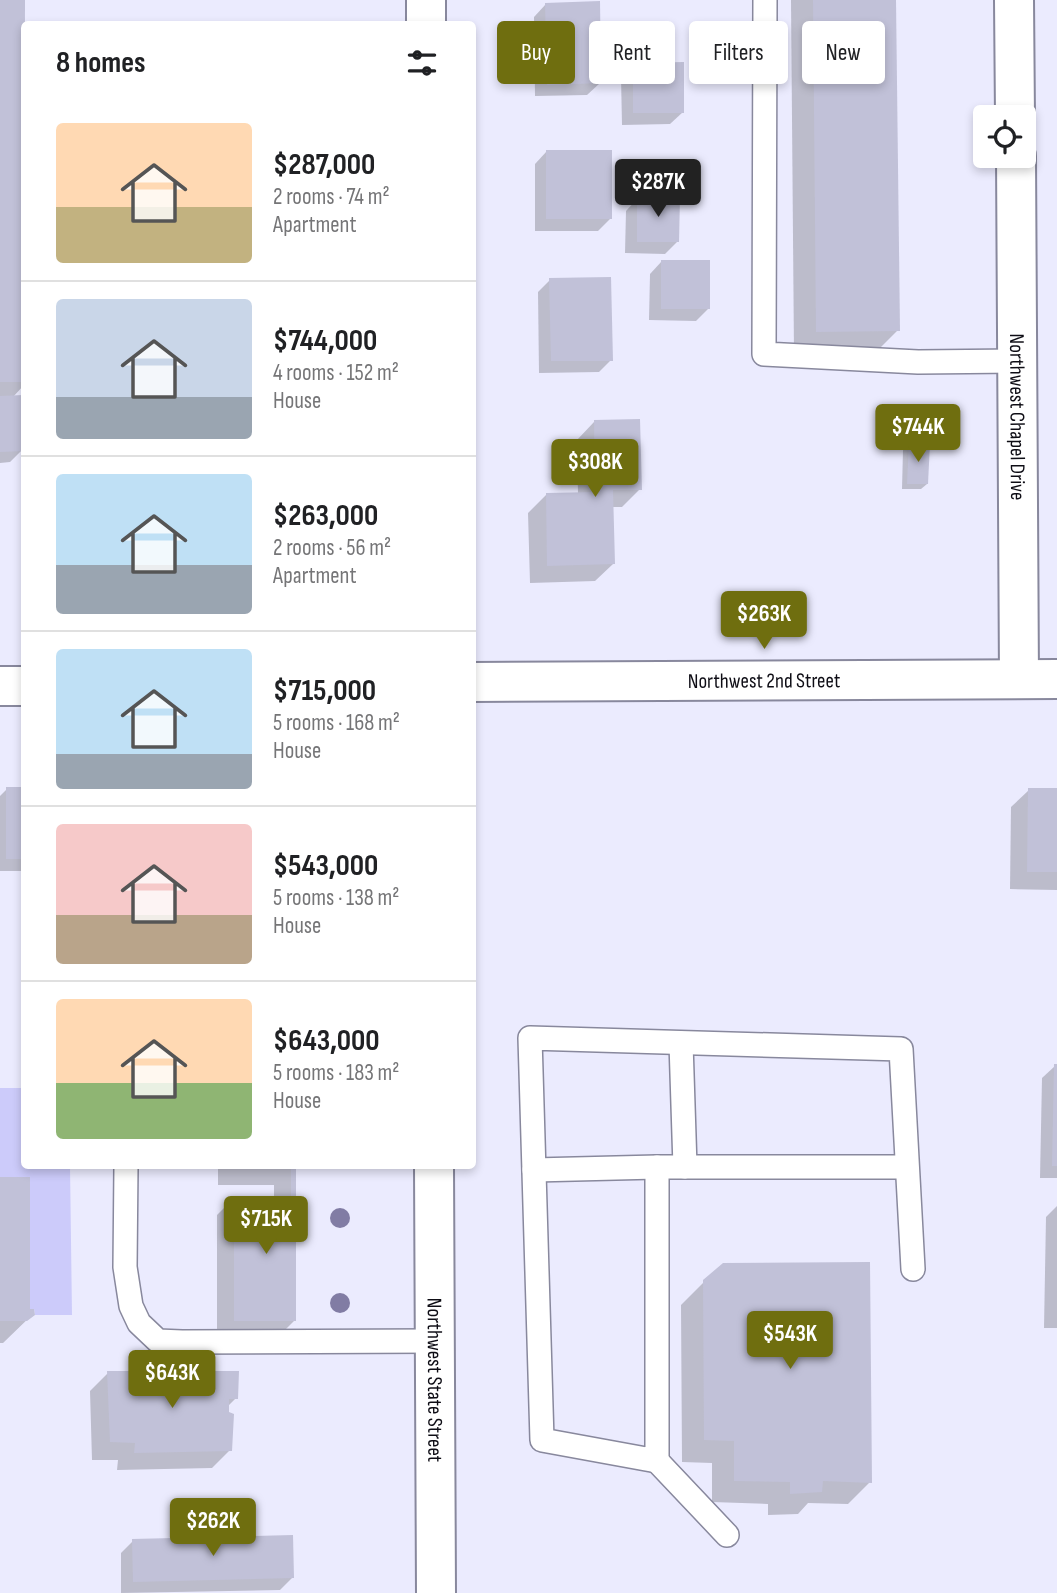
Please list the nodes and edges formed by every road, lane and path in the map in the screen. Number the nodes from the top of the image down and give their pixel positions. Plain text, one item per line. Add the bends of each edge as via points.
1 (426, 0) edge
2 (765, 0) edge
3 (1014, 0) edge
4 (426, 21) edge
5 (1015, 105) edge
6 (1016, 168) edge
7 (1017, 361) junction
8 (1057, 678) edge
9 (1019, 679) junction
10 (476, 682) edge
11 (0, 686) edge
12 (21, 686) edge
13 (681, 1043) junction
14 (657, 1167) junction
15 (685, 1167) junction
16 (908, 1167) junction
17 (126, 1169) edge
18 (434, 1169) edge
19 (534, 1170) junction
20 (913, 1269) dead end
21 (434, 1340) junction
22 (657, 1461) junction
23 (727, 1535) dead end
24 (436, 1593) edge

1 - 4 street
2 - 7 lane via 764,354 918,362
3 - 5 street
6 - 7 street, Northwest Chapel Drive
7 - 9 street, Northwest Chapel Drive
8 - 9 street, Northwest 2nd Street
9 - 10 street, Northwest 2nd Street
11 - 12 street
13 - 15 lane
13 - 16 lane via 901,1049
13 - 19 lane via 530,1038
14 - 15 lane
14 - 19 lane
14 - 22 lane
15 - 16 lane
16 - 20 lane
17 - 21 lane via 125,1267 131,1306 139,1323 158,1340
18 - 21 street, Northwest State Street
19 - 22 lane via 542,1440
21 - 24 street, Northwest State Street
22 - 23 lane

